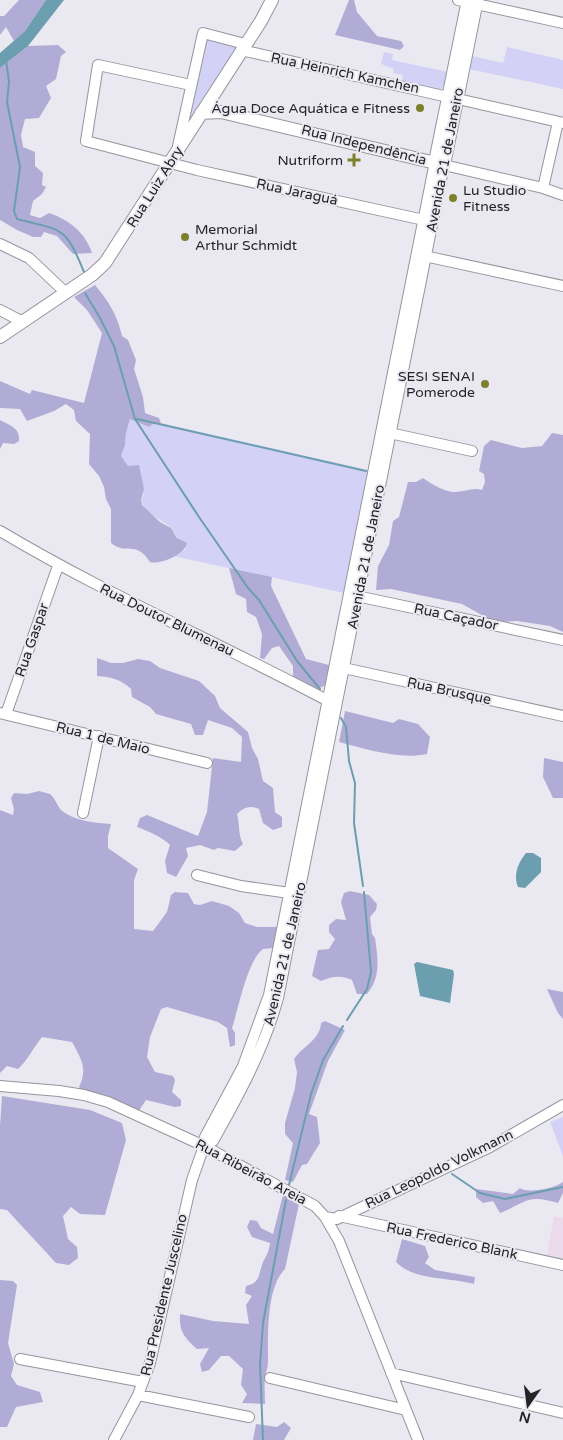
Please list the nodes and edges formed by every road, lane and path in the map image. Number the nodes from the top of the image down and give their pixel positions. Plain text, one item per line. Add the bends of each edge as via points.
1 (272, 0) edge
2 (469, 1) edge
3 (563, 24) edge
4 (243, 47) junction
5 (192, 86) junction
6 (214, 91) junction
7 (453, 98) junction
8 (222, 112) junction
9 (201, 113) junction
10 (560, 123) edge
11 (552, 149) junction
12 (563, 151) edge
13 (174, 157) junction
14 (440, 164) junction
15 (543, 188) junction
16 (563, 195) edge
17 (424, 220) junction
18 (0, 244) edge
19 (422, 255) junction
20 (563, 286) edge
21 (66, 293) junction
22 (0, 310) edge
23 (23, 322) junction
24 (0, 337) edge
25 (386, 432) junction
26 (472, 451) dead end
27 (0, 531) edge
28 (58, 566) junction
29 (354, 595) junction
30 (563, 640) edge
31 (339, 667) junction
32 (332, 703) junction
33 (3, 713) edge
34 (563, 716) edge
35 (99, 736) junction
36 (207, 762) dead end
37 (83, 813) dead end
38 (197, 875) dead end
39 (294, 894) junction
40 (0, 1086) edge
41 (563, 1105) edge
42 (204, 1146) junction
43 (323, 1214) junction
44 (341, 1216) junction
45 (563, 1265) edge
46 (20, 1358) dead end
47 (391, 1373) junction
48 (270, 1378) dead end
49 (144, 1382) junction
50 (138, 1396) junction
51 (406, 1410) junction
52 (563, 1413) edge
53 (248, 1417) dead end
54 (114, 1440) edge
55 (418, 1440) edge

1 - 4 main road, Rua Luiz Abry
2 - 3 street
2 - 7 main road, Avenida 21 de Janeiro
4 - 5 street, Rua Heinrich Kamchen via 203,33
4 - 6 main road, Rua Luiz Abry
4 - 7 street, Rua Heinrich Kamchen
5 - 13 street
5 - 13 street, Rua Jaraguá via 98,66 86,141
6 - 8 main road via 213,104
6 - 9 main road, Rua Luiz Abry
7 - 10 street, Rua Heinrich Kamchen
7 - 14 main road, Avenida 21 de Janeiro
8 - 9 main road, Rua Independência
8 - 14 main road, Rua Independência
9 - 13 main road, Rua Luiz Abry
10 - 11 street
11 - 12 street
11 - 15 street
13 - 17 street, Rua Jaraguá
13 - 21 main road, Rua Luiz Abry via 105,263
14 - 15 street, Rua Independência
14 - 17 street, Avenida 21 de Janeiro
14 - 19 street, Avenida 21 de Janeiro
15 - 16 street, Rua Independência
17 - 19 street, Avenida 21 de Janeiro
18 - 21 street via 29,258
19 - 20 street
19 - 25 street, Avenida 21 de Janeiro
21 - 23 main road, Rua Luiz Abry
22 - 23 street
23 - 24 main road, Rua Luiz Abry
25 - 26 street
25 - 29 street, Avenida 21 de Janeiro
27 - 28 street, Rua Doutor Blumenau
28 - 32 street, Rua Doutor Blumenau
28 - 33 street, Rua Gaspar
29 - 30 street, Rua Caçador
29 - 31 street, Avenida 21 de Janeiro
31 - 32 street, Avenida 21 de Janeiro
31 - 34 street, Rua Brusque
32 - 39 street, Avenida 21 de Janeiro
33 - 35 street, Rua 1 de Maio
35 - 36 street, Rua 1 de Maio
35 - 37 street
38 - 39 street
39 - 42 street, Avenida 21 de Janeiro via 264,1040 246,1082 213,1141
40 - 42 street, Rua Ribeirão Areia via 84,1094
41 - 44 street, Rua Leopoldo Volkmann via 490,1147
42 - 43 street, Rua Ribeirão Areia via 308,1200
42 - 49 street, Rua Presidente Juscelino via 192,1180
43 - 44 street
43 - 47 street, Rua Ribeirão Areia via 339,1241
44 - 45 street, Rua Frederico Blank
46 - 49 street
47 - 51 street, Rua Ribeirão Areia
47 - 52 street
48 - 51 street
49 - 50 street, Rua Presidente Juscelino
50 - 53 street
50 - 54 street, Rua Presidente Juscelino
51 - 55 street, Rua Ribeirão Areia

